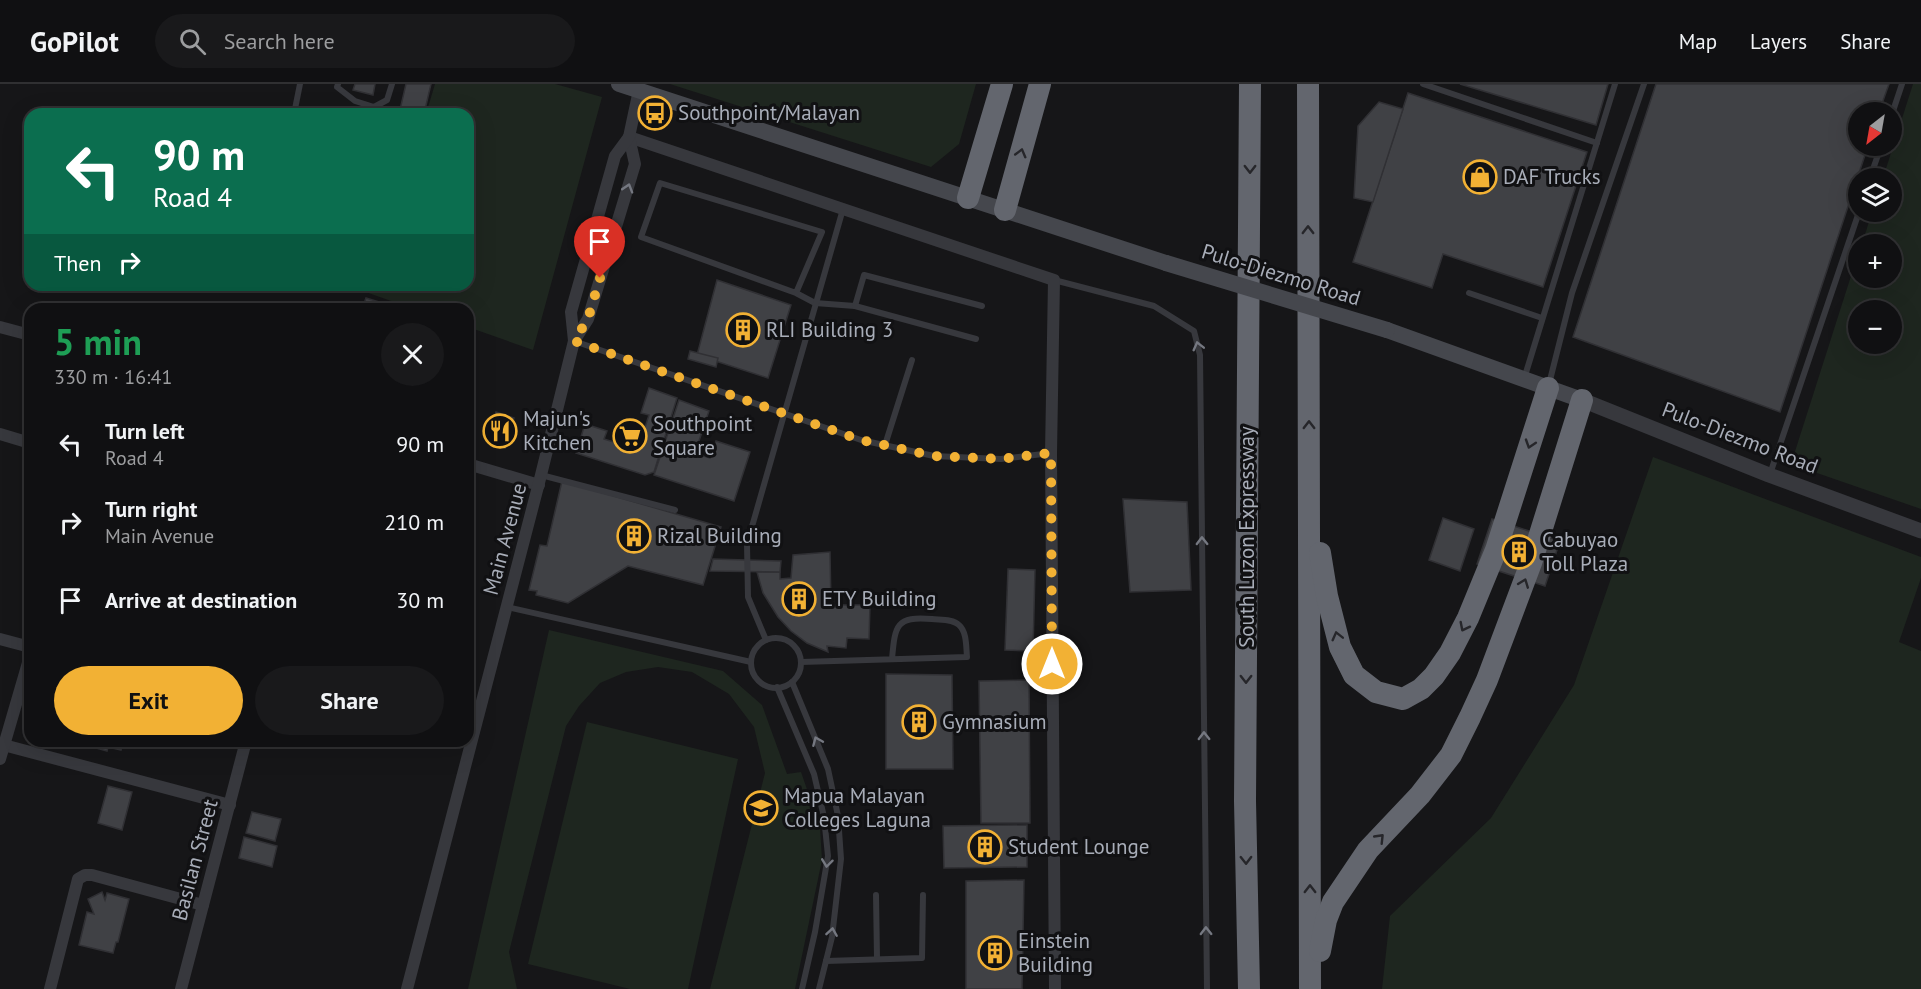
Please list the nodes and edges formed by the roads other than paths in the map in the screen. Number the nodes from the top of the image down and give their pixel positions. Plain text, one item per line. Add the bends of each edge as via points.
1 (300, 84) edge
2 (338, 84) edge
3 (392, 84) edge
4 (620, 84) edge
5 (1002, 84) edge
6 (1040, 84) edge
7 (1249, 84) edge
8 (1308, 84) edge
9 (1424, 84) edge
10 (1616, 84) edge
11 (1644, 84) edge
12 (1902, 84) edge
13 (639, 90) junction
14 (1896, 102) edge
15 (295, 108) edge
16 (629, 137) junction
17 (1597, 143) junction
18 (968, 198) junction
19 (843, 209) junction
20 (1005, 210) junction
21 (1856, 222) edge
22 (1054, 280) junction
23 (796, 293) junction
24 (1469, 293) dead end
25 (815, 303) junction
26 (855, 306) junction
27 (982, 306) dead end
28 (1542, 318) junction
29 (0, 327) edge
30 (24, 333) edge
31 (976, 339) dead end
32 (574, 341) junction
33 (912, 360) dead end
34 (1524, 379) junction
35 (1548, 388) junction
36 (1582, 399) junction
37 (784, 412) junction
38 (0, 434) edge
39 (24, 441) edge
40 (885, 446) junction
41 (1051, 453) junction
42 (474, 466) edge
43 (1769, 474) junction
44 (540, 480) junction
45 (1309, 483) junction
46 (675, 510) dead end
47 (1921, 531) edge
48 (507, 607) junction
49 (0, 639) edge
50 (766, 640) junction
51 (24, 645) edge
52 (892, 659) junction
53 (752, 662) junction
54 (801, 662) junction
55 (24, 675) edge
56 (792, 682) junction
57 (777, 687) junction
58 (474, 733) edge
59 (2, 745) edge
60 (244, 747) edge
61 (470, 747) edge
62 (0, 759) edge
63 (230, 805) junction
64 (876, 895) dead end
65 (923, 895) dead end
66 (203, 905) junction
67 (878, 958) junction
68 (826, 961) junction
69 (50, 989) edge
70 (181, 989) edge
71 (407, 989) edge
72 (802, 989) edge
73 (819, 989) edge
74 (1055, 989) edge
75 (1207, 989) edge
76 (1249, 989) edge
77 (1312, 989) edge

1 - 15 lane
2 - 3 lane via 355,101 374,107 387,100
4 - 13 main road, Pulo-Diezmo Road
5 - 18 highway
20 -> 6 highway
7 -> 76 highway, South Luzon Expressway via 1245,789
45 -> 8 highway
9 - 17 lane
10 - 17 lane
11 - 35 lane via 1572,293
12 - 14 lane
13 - 16 street, Main Avenue
13 - 18 main road, Pulo-Diezmo Road
16 - 19 street
16 - 32 street, Main Avenue via 615,156 571,312
32 -> 16 street, Main Avenue via 588,319 635,164
17 - 28 lane
18 - 20 main road, Pulo-Diezmo Road
19 - 22 street
19 - 25 lane
20 - 34 main road, Pulo-Diezmo Road, bridge via 1387,330
21 - 43 lane
22 - 41 street
75 -> 22 lane via 1200,355 1194,331 1154,306
23 - 23 lane via 641,237 660,183 822,232
23 - 25 lane
24 - 28 lane
25 - 26 lane
25 - 37 lane
26 - 27 lane via 864,275
26 - 31 lane
28 - 34 lane
29 - 30 street
32 - 37 lane
32 - 44 street, Main Avenue
33 - 40 lane
34 - 35 main road, Pulo-Diezmo Road
35 - 36 main road, Pulo-Diezmo Road
35 -> 45 highway via 1496,550 1468,618 1434,676 1403,699 1376,692 1354,675 1340,647 1327,596
36 - 43 street, Pulo-Diezmo Road
77 -> 36 highway via 1333,902 1368,850 1451,755 1487,680 1531,563
37 - 40 lane
37 - 50 lane via 747,544 748,597
38 - 39 street
40 - 41 lane via 934,456 1000,459
41 - 74 street
42 - 44 street
43 - 47 street, Pulo-Diezmo Road
44 - 46 lane
44 - 48 street, Main Avenue
77 -> 45 highway
48 - 53 lane
48 - 58 street, Main Avenue
49 - 51 street
50 - 53 lane via 756,649
50 - 54 lane via 782,638 789,642 796,647
52 - 52 lane via 900,624 912,618 949,620 965,634 967,657
52 - 54 lane
53 - 57 lane via 752,670 762,683
54 - 56 lane
55 - 59 street
56 - 57 lane
68 -> 56 lane via 841,859 838,816 828,769
57 -> 72 lane via 814,774 828,856
59 - 62 street
59 - 63 street
60 - 63 street, Basilan Street
61 - 71 street, Main Avenue
63 - 66 street, Basilan Street
64 - 67 lane
65 - 67 lane via 922,958
66 - 69 street via 85,875 78,879
66 - 70 street, Basilan Street
67 - 68 lane
68 - 73 lane

